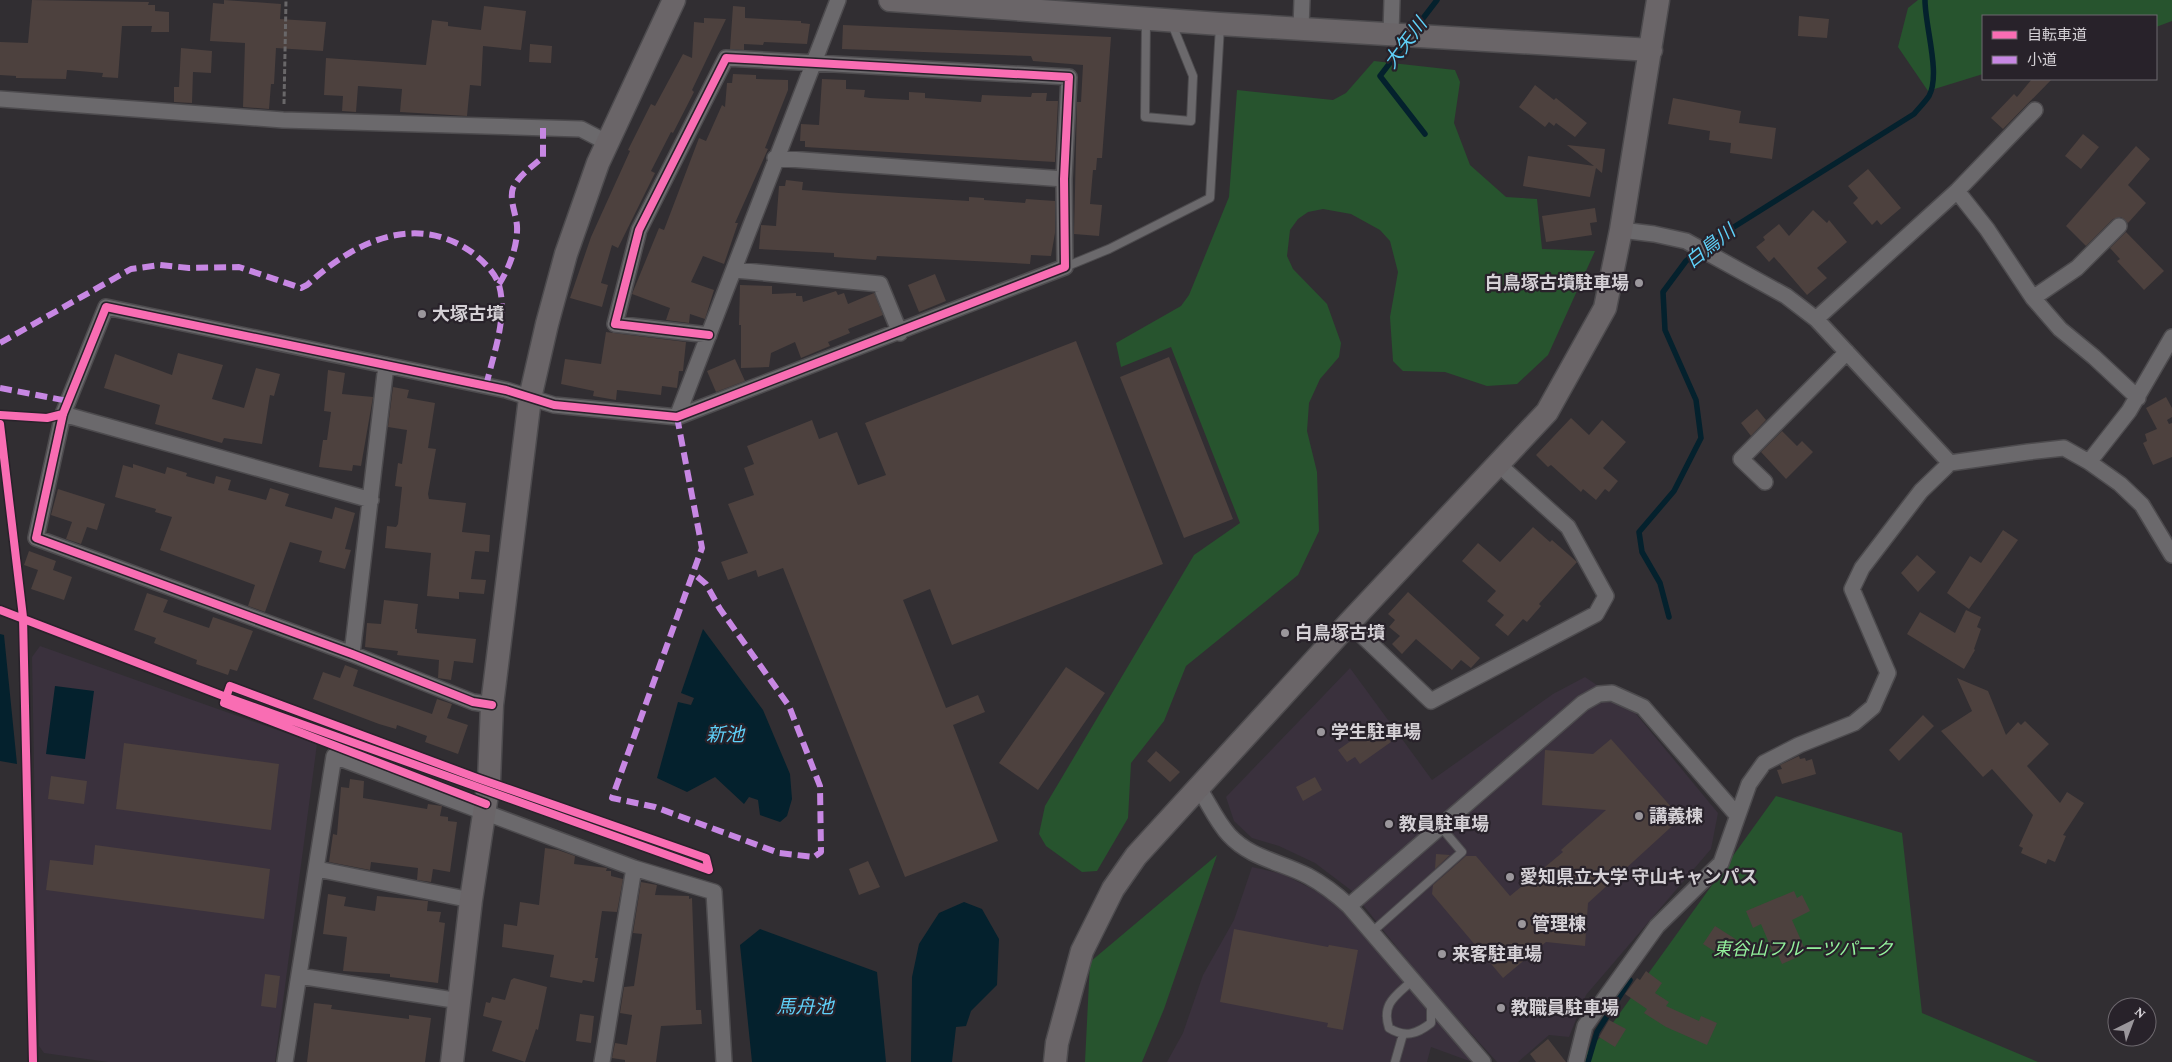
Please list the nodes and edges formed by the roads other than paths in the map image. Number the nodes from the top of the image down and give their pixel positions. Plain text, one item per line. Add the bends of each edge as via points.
1 (674, 0) edge
2 (838, 0) edge
3 (890, 0) edge
4 (1302, 0) edge
5 (1392, 0) edge
6 (1658, 0) edge
7 (1146, 19) junction
8 (1171, 20) junction
9 (1220, 24) junction
10 (1300, 28) junction
11 (1387, 33) junction
12 (1651, 50) junction
13 (813, 63) junction
14 (0, 98) edge
15 (2035, 110) dead end
16 (608, 143) junction
17 (775, 158) junction
18 (1064, 179) junction
19 (1957, 191) junction
20 (2119, 226) dead end
21 (1621, 230) junction
22 (1065, 267) junction
23 (735, 270) junction
24 (2033, 298) junction
25 (1816, 318) junction
26 (900, 333) junction
27 (709, 335) junction
28 (2172, 337) edge
29 (1847, 352) junction
30 (386, 365) junction
31 (530, 398) junction
32 (2138, 398) junction
33 (62, 414) junction
34 (677, 417) junction
35 (2089, 462) junction
36 (1950, 463) junction
37 (1498, 464) junction
38 (1765, 482) dead end
39 (371, 500) junction
40 (2172, 555) edge
41 (1349, 623) junction
42 (352, 654) junction
43 (492, 705) junction
44 (1200, 790) junction
45 (485, 811) junction
46 (1737, 815) junction
47 (1440, 826) junction
48 (634, 868) junction
49 (317, 869) junction
50 (471, 900) junction
51 (1348, 906) junction
52 (1372, 932) junction
53 (299, 976) junction
54 (1412, 980) junction
55 (460, 1001) junction
56 (1431, 1002) junction
57 (1403, 1034) junction
58 (285, 1062) edge
59 (452, 1062) edge
60 (602, 1062) edge
61 (724, 1062) edge
62 (1055, 1062) edge
63 (1395, 1062) edge
64 (1483, 1062) edge
65 (1576, 1062) edge

1 - 16 street
2 - 13 street
3 - 7 street
4 - 10 street
5 - 11 street
6 - 12 street
7 - 8 street
7 - 8 lane via 1145,117 1191,121 1193,76
8 - 9 street
9 - 10 street
9 - 22 lane via 1210,198 1110,249
10 - 11 street
11 - 12 street
12 - 21 street
13 - 17 street
13 - 18 street via 1069,77
13 - 27 street via 726,58 638,230 615,324
14 - 16 street via 283,120 581,129
15 - 19 street
16 - 31 street via 566,254
17 - 18 street
17 - 23 street
18 - 22 street
19 - 24 street
19 - 25 street
20 - 24 street via 2077,268
21 - 25 street via 1686,241 1786,296
21 - 37 street via 1604,308 1596,325 1547,412
22 - 26 street
23 - 26 street via 880,284
23 - 27 street
24 - 32 street via 2060,329
25 - 29 street
26 - 34 street
27 - 34 street
28 - 32 street
29 - 36 street
29 - 38 street via 1741,459
30 - 31 street
30 - 33 street via 106,307
30 - 39 street
31 - 34 street via 554,405
31 - 43 street
32 - 35 street
33 - 39 street
33 - 42 street via 36,538
35 - 36 street via 2064,448
35 - 40 street via 2142,505
36 - 46 street via 1921,491 1862,568 1852,589 1888,672 1873,707 1854,723 1764,763 1749,784
37 - 41 street
37 - 41 street via 1568,527 1606,596 1596,614 1431,701
39 - 42 street
41 - 44 street
42 - 43 street via 473,702
43 - 45 street
44 - 51 street via 1228,834 1239,844 1253,854 1330,889
44 - 62 street via 1136,856 1113,888 1082,951 1057,1043
45 - 48 street
45 - 49 street via 334,756
45 - 50 street
46 - 47 street via 1643,707 1612,693 1599,694 1584,703
46 - 65 street via 1721,864 1652,934 1585,1026
47 - 51 street
47 - 52 lane via 1462,852
48 - 60 street
48 - 61 street via 714,892
49 - 50 street
49 - 53 street
50 - 55 street
51 - 52 street
52 - 54 street
53 - 55 street
53 - 58 street
54 - 56 street
54 - 57 lane via 1389,1002 1385,1016 1389,1028
55 - 59 street
56 - 57 lane via 1431,1022 1420,1032
56 - 64 street
57 - 63 lane

